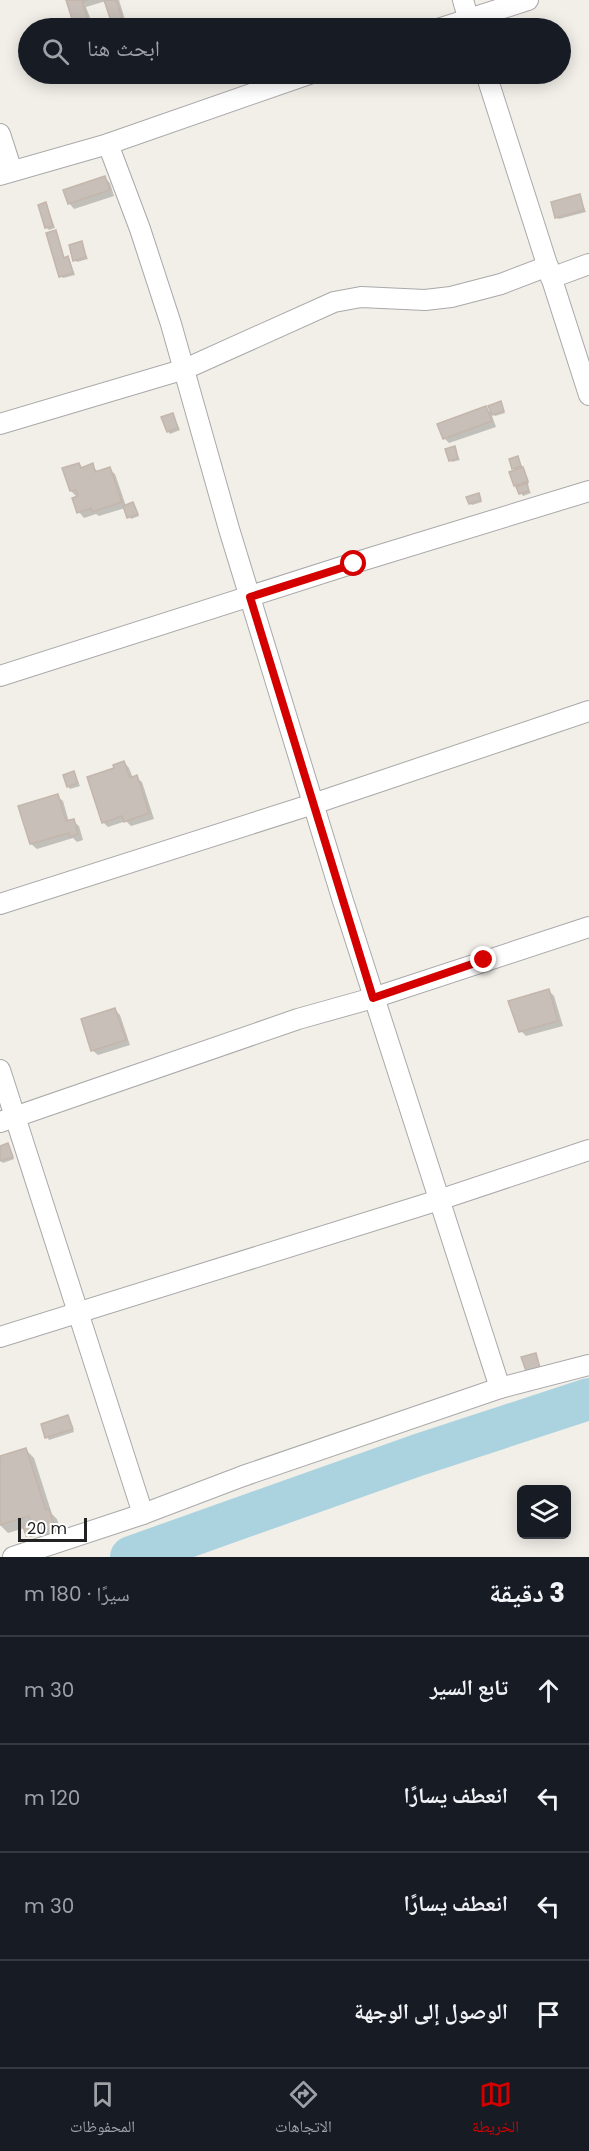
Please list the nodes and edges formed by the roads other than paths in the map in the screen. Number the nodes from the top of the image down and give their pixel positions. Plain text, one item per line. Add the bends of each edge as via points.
1 (463, 0) edge
2 (528, 0) edge
3 (468, 18) edge
4 (484, 18) edge
5 (280, 84) edge
6 (489, 84) edge
7 (0, 134) edge
8 (108, 144) junction
9 (6, 173) edge
10 (589, 264) edge
11 (550, 272) junction
12 (185, 369) junction
13 (589, 395) edge
14 (0, 424) edge
15 (589, 491) edge
16 (250, 597) junction
17 (0, 676) edge
18 (589, 711) edge
19 (313, 804) junction
20 (0, 904) edge
21 (589, 927) edge
22 (373, 998) junction
23 (0, 1070) edge
24 (7, 1119) edge
25 (589, 1150) edge
26 (439, 1200) junction
27 (78, 1312) junction
28 (0, 1337) edge
29 (589, 1365) edge
30 (500, 1388) junction
31 (143, 1514) junction
32 (13, 1557) edge

1 - 3 street
2 - 4 street
5 - 8 street
6 - 11 street
7 - 9 street
8 - 9 street
8 - 12 street via 141,230
10 - 11 street
11 - 12 street via 451,297 361,297 334,302
11 - 13 street
12 - 14 street
12 - 16 street
15 - 16 street
16 - 17 street
16 - 19 street
18 - 19 street
19 - 20 street
19 - 22 street
21 - 22 street
22 - 24 street via 287,1023
22 - 26 street
23 - 24 street
24 - 27 street
25 - 26 street
26 - 27 street
26 - 30 street
27 - 28 street
27 - 31 street
29 - 30 street
30 - 31 street
31 - 32 street

